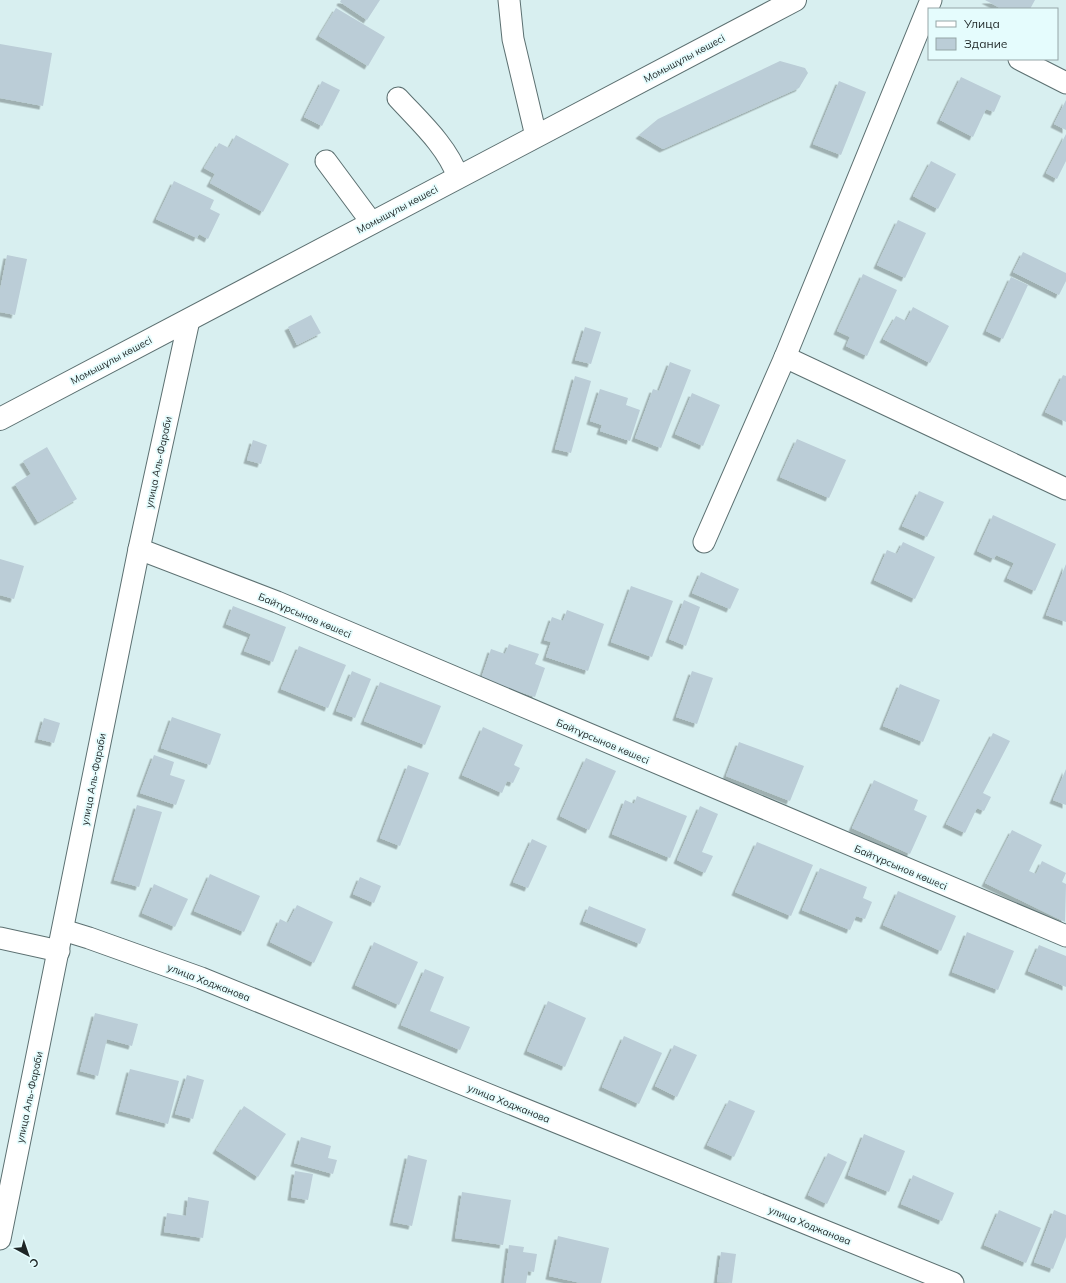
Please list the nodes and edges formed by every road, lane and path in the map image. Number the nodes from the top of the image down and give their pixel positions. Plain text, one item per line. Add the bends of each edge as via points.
1 (509, 0) edge
2 (795, 0) edge
3 (928, 10) edge
4 (1021, 60) edge
5 (1066, 83) edge
6 (398, 98) dead end
7 (536, 136) junction
8 (326, 162) dead end
9 (458, 177) junction
10 (372, 223) junction
11 (189, 320) junction
12 (785, 357) junction
13 (0, 419) edge
14 (1066, 489) edge
15 (704, 542) dead end
16 (139, 549) junction
17 (63, 930) junction
18 (1066, 936) edge
19 (0, 938) edge
20 (59, 951) junction
21 (0, 1239) edge
22 (953, 1283) edge

1 - 7 street via 513,39
2 - 7 main road, Момышұлы көшесі
3 - 12 street
4 - 5 street
6 - 9 street via 438,142 453,163
7 - 9 main road, Момышұлы көшесі
8 - 10 street
9 - 10 main road, Момышұлы көшесі
10 - 11 main road, Момышұлы көшесі
11 - 13 main road, Момышұлы көшесі
11 - 16 street, улица Аль-Фараби
12 - 14 street
12 - 15 street
16 - 17 street, улица Аль-Фараби
16 - 18 street, Байтұрсынов көшесі via 277,602
17 - 20 street, улица Аль-Фараби
17 - 22 street, улица Ходжанова via 201,978
19 - 20 street
20 - 21 street, улица Аль-Фараби

